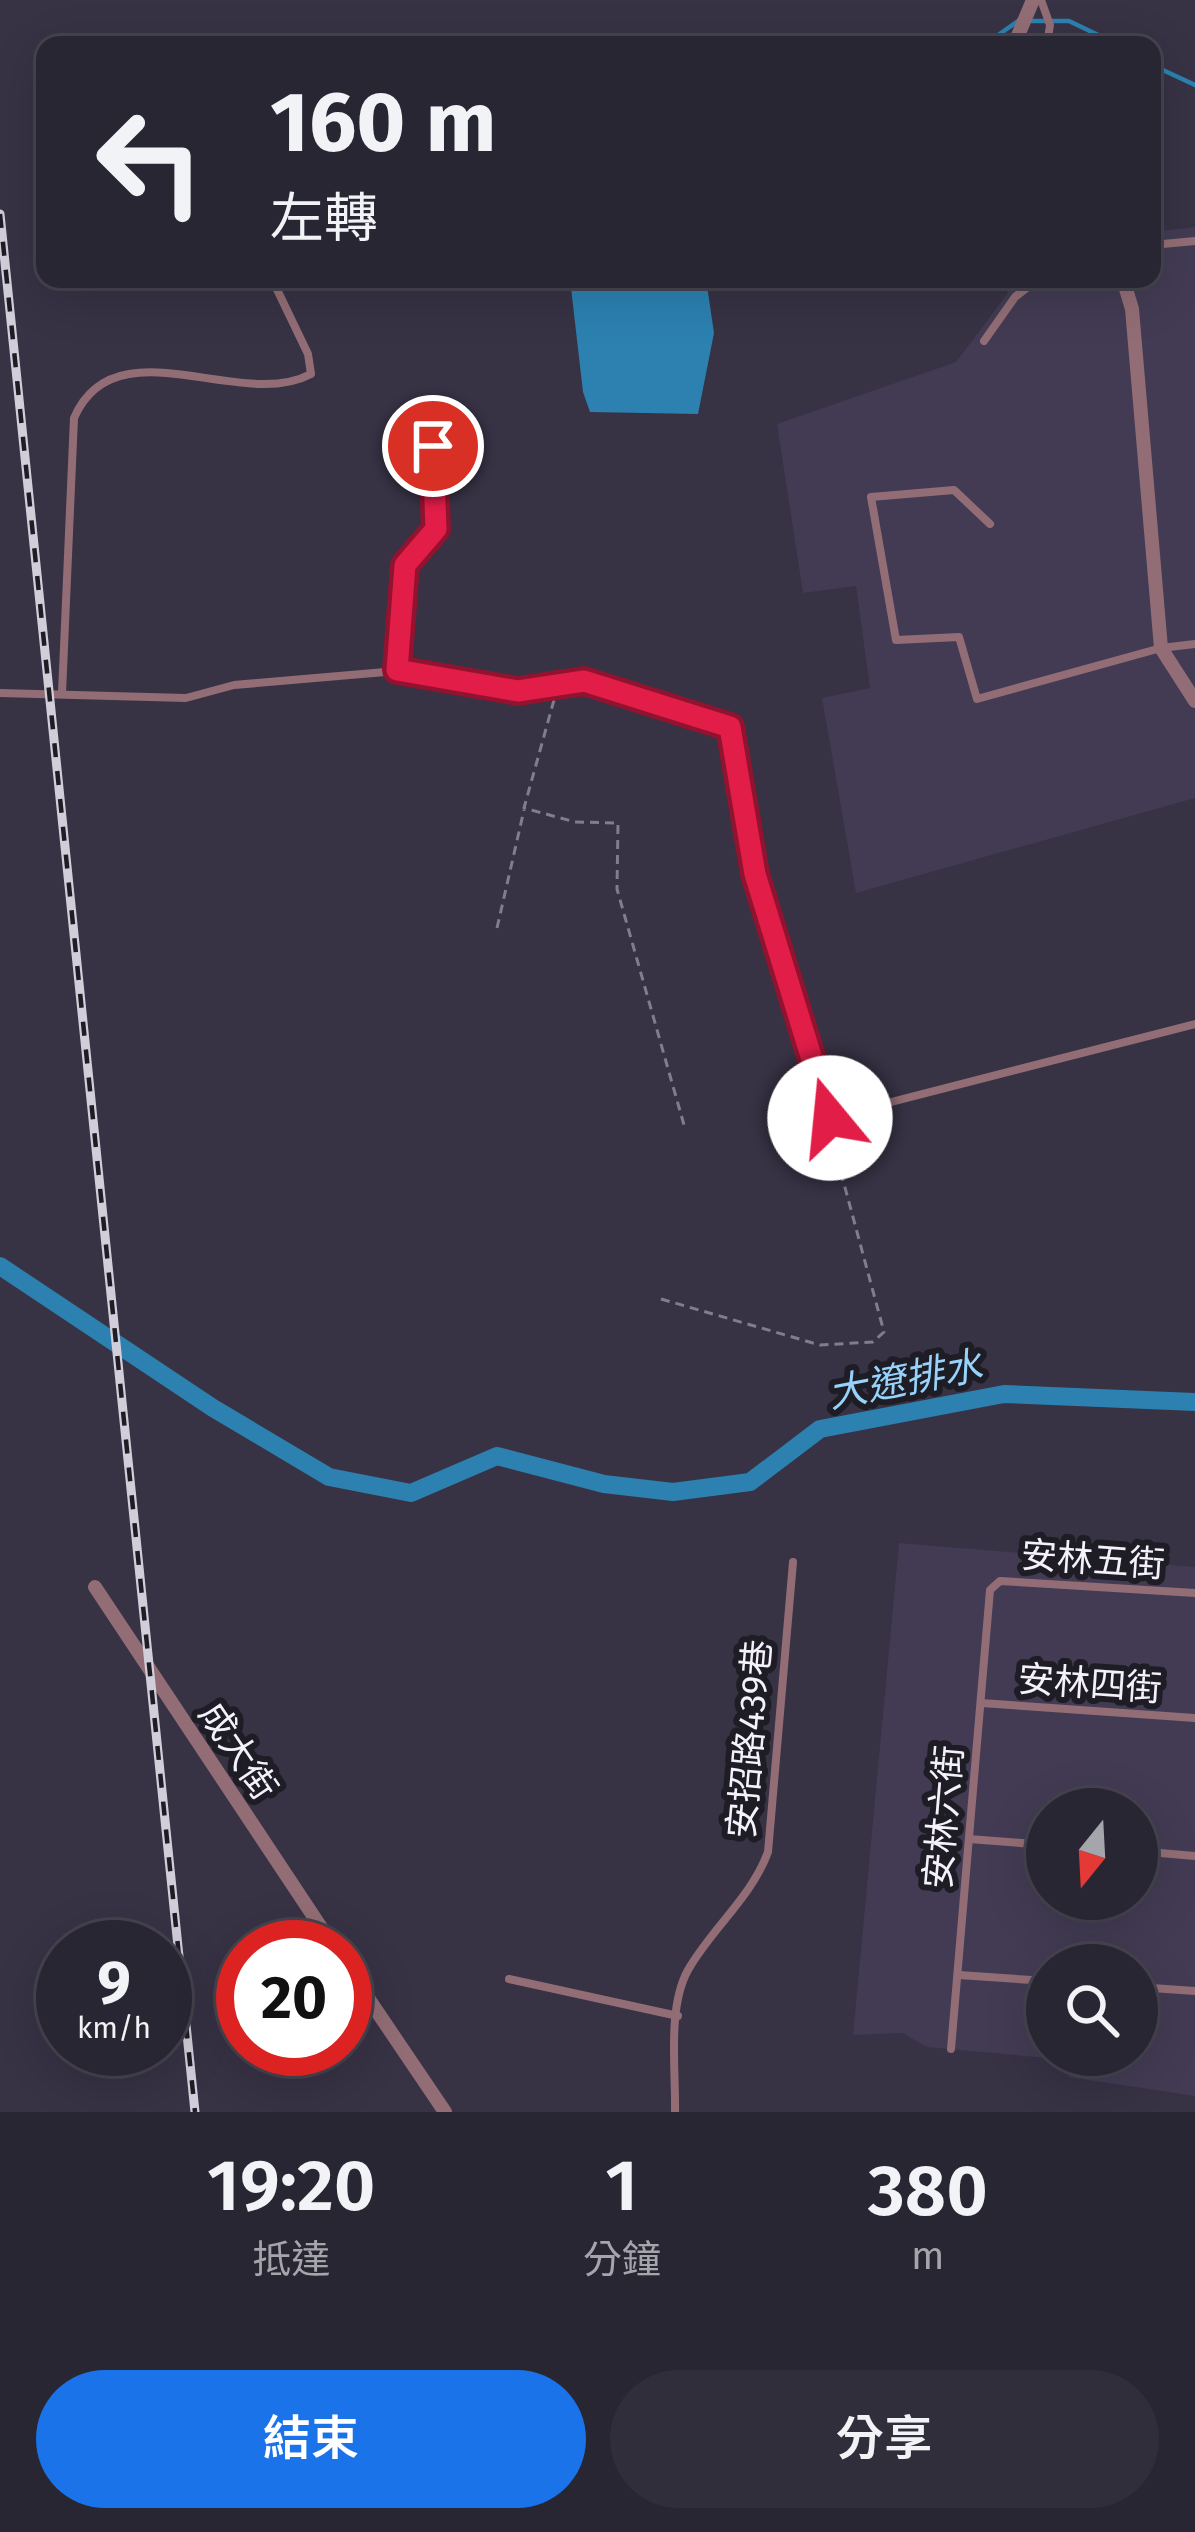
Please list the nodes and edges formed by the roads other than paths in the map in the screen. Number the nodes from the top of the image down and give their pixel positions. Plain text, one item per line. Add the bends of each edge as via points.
1 (1037, 0) edge
2 (1019, 36) edge
3 (1048, 36) edge
4 (1195, 242) edge
5 (1161, 244) edge
6 (276, 288) edge
7 (1026, 288) edge
8 (1126, 288) edge
9 (984, 341) dead end
10 (430, 404) dead end
11 (990, 524) dead end
12 (1195, 644) edge
13 (1161, 648) junction
14 (397, 670) junction
15 (62, 693) junction
16 (0, 694) edge
17 (1195, 701) edge
18 (1195, 1024) edge
19 (793, 1562) dead end
20 (95, 1587) dead end
21 (990, 1590) joint
22 (1195, 1594) edge
23 (981, 1703) junction
24 (1195, 1718) edge
25 (969, 1839) junction
26 (1026, 1843) edge
27 (1158, 1853) edge
28 (1195, 1856) edge
29 (316, 1920) edge
30 (959, 1975) junction
31 (509, 1979) dead end
32 (1026, 1980) edge
33 (1158, 1988) edge
34 (1195, 1991) edge
35 (372, 2004) edge
36 (678, 2016) junction
37 (951, 2050) dead end
38 (445, 2112) edge
39 (675, 2112) edge

1 - 2 street
1 - 3 lane
4 - 5 lane
6 - 15 lane via 310,374 246,384 149,371 83,398 74,418
7 - 9 lane
8 - 13 street
10 - 14 lane via 436,529 405,565
11 - 13 lane via 954,490 872,497 896,640 959,637 976,699
12 - 13 lane
13 - 17 street
14 - 15 lane via 234,685 186,698
14 - 18 lane via 518,691 584,681 730,727 755,874 830,1118
15 - 16 lane
19 - 36 lane, 安招路439巷 via 768,1852 687,1972
20 - 29 street, 成大街
21 - 22 lane, 安林五街 via 1000,1581
21 - 23 lane, 安林六街
23 - 24 lane, 安林四街
23 - 25 lane, 安林六街
25 - 26 lane
25 - 30 lane, 安林六街
27 - 28 lane
30 - 32 lane
30 - 37 lane, 安林六街
31 - 36 lane
33 - 34 lane
35 - 38 street
36 - 39 lane, 安招路439巷

